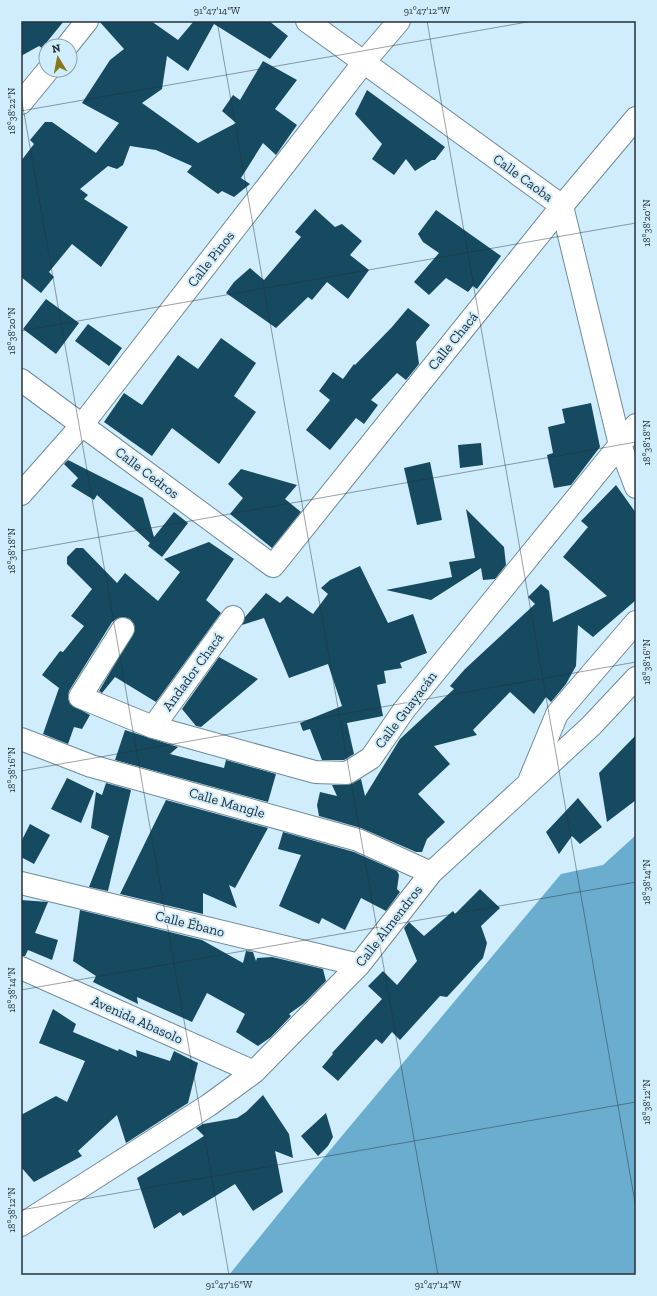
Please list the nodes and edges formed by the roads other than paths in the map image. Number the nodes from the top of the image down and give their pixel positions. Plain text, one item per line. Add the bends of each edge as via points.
1 (87, 21) edge
2 (307, 21) edge
3 (399, 21) edge
4 (73, 38) edge
5 (364, 62) junction
6 (42, 78) edge
7 (21, 104) edge
8 (636, 118) edge
9 (562, 206) junction
10 (21, 380) edge
11 (82, 425) junction
12 (636, 425) edge
13 (620, 445) junction
14 (636, 487) edge
15 (21, 494) edge
16 (273, 566) joint
17 (233, 617) dead end
18 (636, 622) edge
19 (123, 629) dead end
20 (636, 678) edge
21 (153, 727) junction
22 (21, 740) edge
23 (528, 784) junction
24 (431, 873) junction
25 (21, 883) edge
26 (359, 965) junction
27 (21, 968) edge
28 (254, 1072) junction
29 (21, 1224) edge

1 - 4 street
2 - 5 street, Calle Caoba
3 - 5 street, Calle Pinos
5 - 9 street, Calle Caoba
5 - 11 street, Calle Pinos
6 - 7 street
8 - 9 street, Calle Chacá
9 - 13 street, Calle Caoba
9 - 16 street, Calle Chacá
10 - 11 street, Calle Cedros
11 - 15 street, Calle Pinos
11 - 16 street, Calle Cedros
12 - 13 street, Calle Guayacán
13 - 14 street, Calle Caoba
13 - 21 street, Calle Guayacán via 404,710 371,758 347,773 315,772
17 - 21 street, Andador Chacá
18 - 23 street, Calle Almendros via 557,714
19 - 21 street, Calle Guayacán via 80,697
20 - 23 street, Calle Almendros via 591,726
22 - 24 street, Calle Mangle via 91,766 358,840
23 - 24 street, Calle Almendros
24 - 26 street, Calle Almendros
25 - 26 street, Calle Ébano
26 - 28 street, Calle Almendros
27 - 28 street, Avenida Abasolo
28 - 29 street, Calle Almendros via 209,1105

